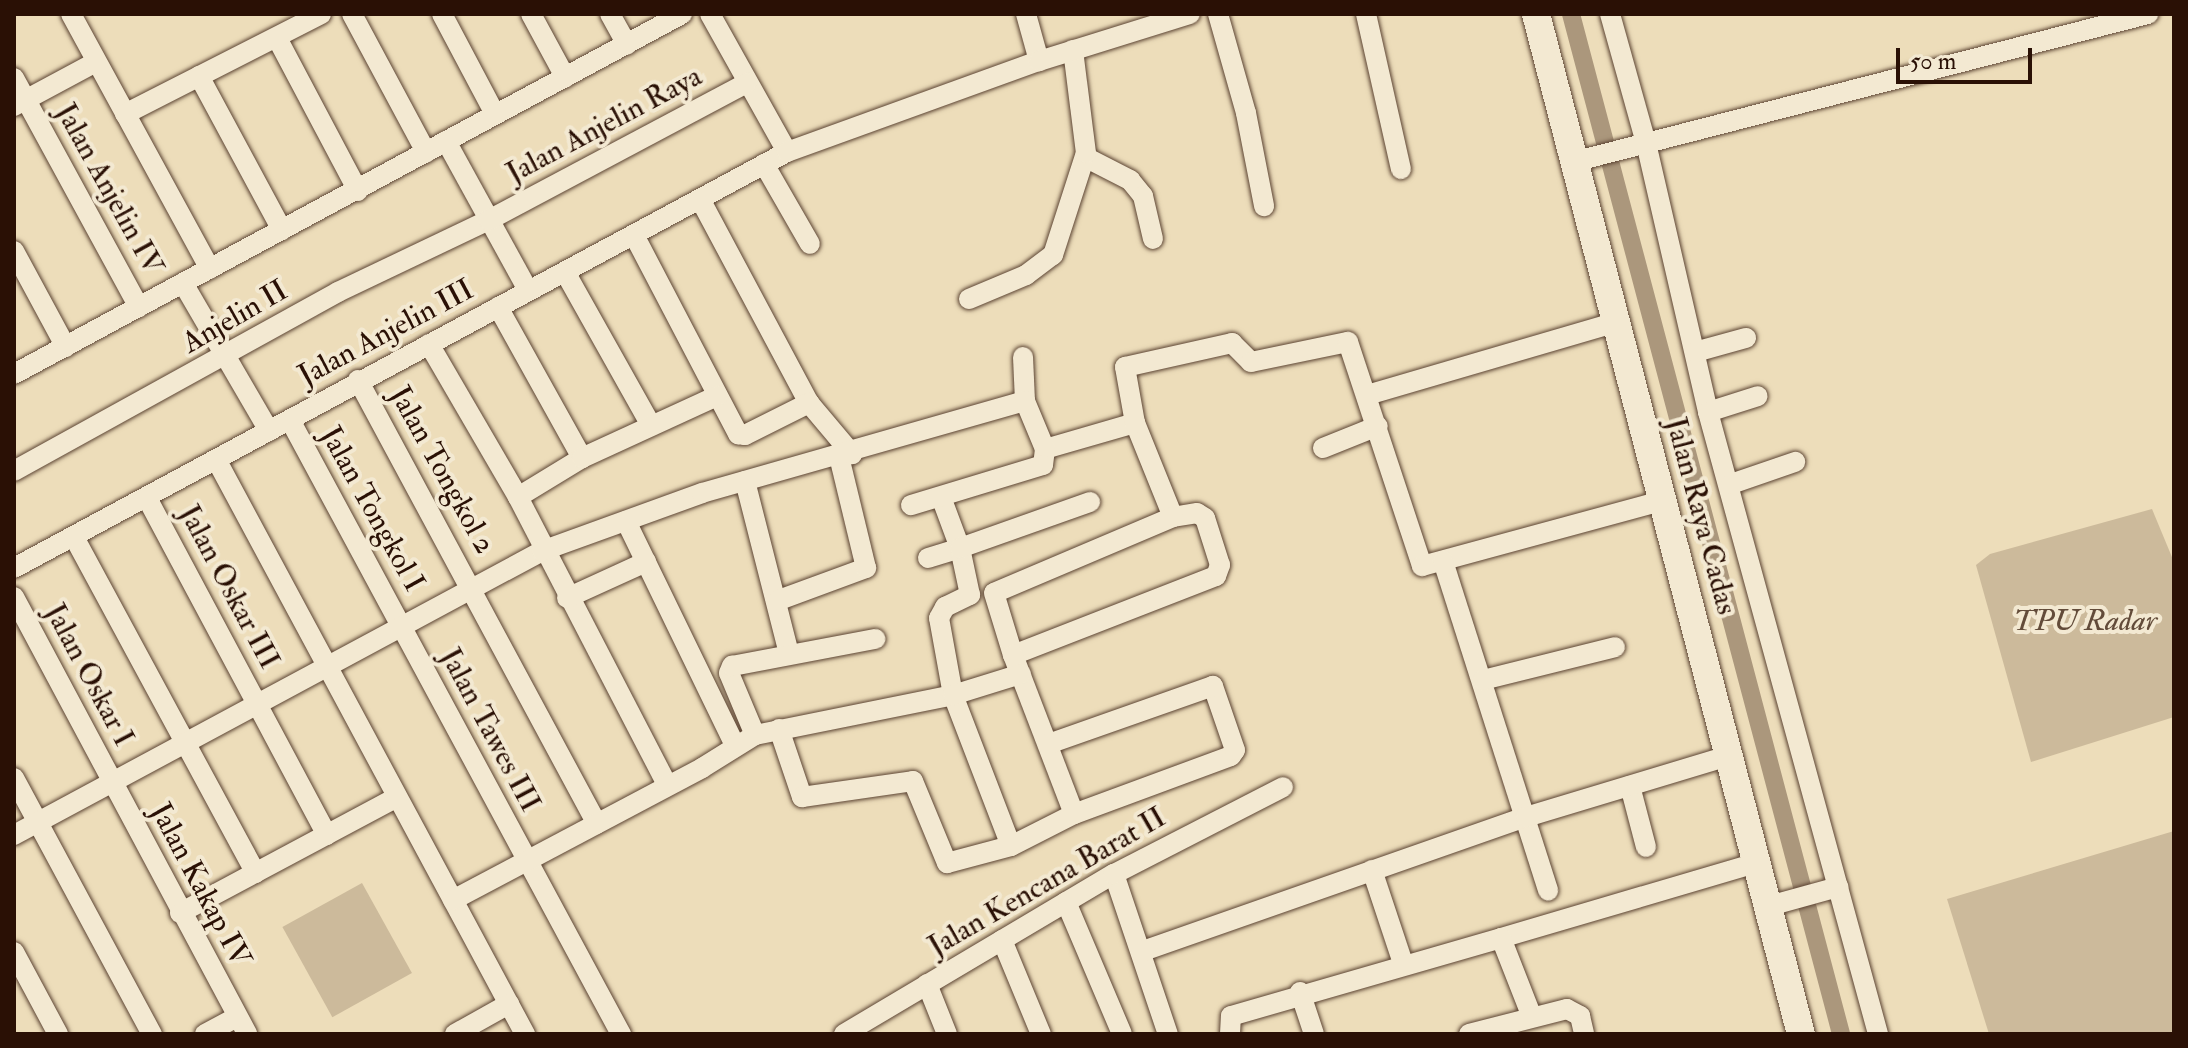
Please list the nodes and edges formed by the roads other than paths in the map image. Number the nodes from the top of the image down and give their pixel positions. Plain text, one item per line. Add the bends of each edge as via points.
1 (71, 14) edge
2 (321, 14) edge
3 (352, 14) edge
4 (442, 14) edge
5 (531, 14) edge
6 (610, 14) edge
7 (682, 14) edge
8 (710, 14) edge
9 (1026, 14) edge
10 (1190, 14) edge
11 (1218, 14) edge
12 (1366, 14) edge
13 (1536, 14) edge
14 (1610, 14) edge
15 (2148, 14) edge
16 (2087, 21) edge
17 (277, 38) junction
18 (627, 45) junction
19 (1073, 50) junction
20 (1039, 61) junction
21 (96, 62) junction
22 (199, 76) junction
23 (565, 77) junction
24 (14, 78) edge
25 (747, 83) junction
26 (20, 103) edge
27 (125, 114) junction
28 (495, 114) junction
29 (446, 141) junction
30 (1643, 144) junction
31 (426, 152) junction
32 (787, 152) junction
33 (1085, 157) junction
34 (1580, 160) junction
35 (764, 164) junction
36 (1401, 169) dead end
37 (358, 191) junction
38 (700, 199) junction
39 (1264, 206) dead end
40 (489, 220) junction
41 (282, 230) junction
42 (634, 235) junction
43 (1153, 239) dead end
44 (810, 244) dead end
45 (14, 251) edge
46 (210, 269) junction
47 (565, 272) junction
48 (183, 283) junction
49 (528, 290) junction
50 (969, 299) dead end
51 (139, 307) junction
52 (498, 307) junction
53 (1614, 323) junction
54 (1746, 338) dead end
55 (429, 344) junction
56 (66, 347) junction
57 (1695, 352) junction
58 (228, 357) junction
59 (1023, 357) dead end
60 (14, 374) edge
61 (358, 380) junction
62 (1367, 395) junction
63 (717, 396) junction
64 (1758, 396) dead end
65 (1025, 401) junction
66 (809, 403) junction
67 (1708, 412) junction
68 (290, 420) junction
69 (1135, 423) junction
70 (651, 425) junction
71 (1378, 426) junction
72 (269, 431) junction
73 (1323, 448) dead end
74 (1045, 449) junction
75 (846, 455) junction
76 (582, 458) junction
77 (217, 461) junction
78 (1795, 462) dead end
79 (14, 471) edge
80 (745, 481) junction
81 (1731, 484) junction
82 (518, 497) junction
83 (941, 497) junction
84 (147, 498) junction
85 (1661, 501) junction
86 (1090, 502) dead end
87 (911, 505) dead end
88 (1173, 517) junction
89 (626, 521) junction
90 (74, 537) junction
91 (960, 548) junction
92 (542, 551) junction
93 (928, 558) dead end
94 (1443, 561) junction
95 (646, 562) junction
96 (14, 568) edge
97 (472, 589) junction
98 (14, 597) edge
99 (567, 598) junction
100 (779, 600) junction
101 (402, 626) junction
102 (875, 639) dead end
103 (1615, 647) dead end
104 (789, 653) junction
105 (1013, 655) junction
106 (328, 666) junction
107 (1021, 674) junction
108 (1483, 680) junction
109 (953, 695) junction
110 (258, 705) junction
111 (779, 729) junction
112 (755, 735) junction
113 (186, 743) junction
114 (1048, 744) junction
115 (735, 745) junction
116 (1728, 756) junction
117 (14, 778) edge
118 (111, 781) junction
119 (667, 785) junction
120 (1630, 786) junction
121 (1283, 787) dead end
122 (397, 797) junction
123 (1074, 814) junction
124 (1526, 817) junction
125 (37, 822) junction
126 (597, 824) junction
127 (14, 835) edge
128 (327, 835) junction
129 (1011, 846) junction
130 (1646, 847) dead end
131 (526, 862) junction
132 (1760, 862) junction
133 (1372, 870) junction
134 (256, 873) junction
135 (1114, 874) junction
136 (1836, 888) junction
137 (1548, 891) dead end
138 (453, 900) junction
139 (1066, 902) junction
140 (1776, 904) junction
141 (180, 913) junction
142 (1501, 938) junction
143 (1002, 940) junction
144 (1143, 951) junction
145 (14, 952) edge
146 (1403, 963) junction
147 (927, 984) junction
148 (1300, 992) junction
149 (509, 1004) junction
150 (1532, 1017) junction
151 (242, 1025) edge
152 (851, 1032) edge
153 (58, 1034) edge
154 (152, 1034) edge
155 (205, 1034) edge
156 (455, 1034) edge
157 (525, 1034) edge
158 (621, 1034) edge
159 (947, 1034) edge
160 (1041, 1034) edge
161 (1122, 1034) edge
162 (1168, 1034) edge
163 (1230, 1034) edge
164 (1314, 1034) edge
165 (1469, 1034) edge
166 (1584, 1034) edge
167 (1801, 1034) edge
168 (1878, 1034) edge

1 - 21 street
2 - 17 street
3 - 31 street
4 - 28 street
5 - 23 street
6 - 18 street
7 - 18 street
8 - 25 street
9 - 20 street
10 - 19 street, Jalan Anjelin III
11 - 39 street via 1246,113
12 - 36 street
13 - 34 street, Jalan Raya Cadas
14 - 30 street
15 - 16 street
16 - 30 street
17 - 22 street
17 - 37 street
18 - 23 street
19 - 20 street, Jalan Anjelin III
19 - 33 street via 1081,85
20 - 32 street, Jalan Anjelin III
21 - 26 street
21 - 27 street
22 - 27 street
22 - 41 street
23 - 28 street
24 - 26 street, Jalan Anjelin IV
25 - 32 street
25 - 40 street, Jalan Anjelin Raya
26 - 51 street, Jalan Anjelin IV
27 - 46 street
28 - 29 street
29 - 31 street
29 - 40 street
30 - 34 street
30 - 57 street
31 - 37 street
32 - 35 street, Jalan Anjelin III
33 - 43 street via 1130,180 1143,196
33 - 50 street via 1053,255 1026,275
34 - 53 street, Jalan Raya Cadas
35 - 38 street, Jalan Anjelin III
35 - 44 street
37 - 41 street
38 - 42 street, Jalan Anjelin III
38 - 66 street
40 - 49 street
40 - 58 street, Anjelin II via 338,292
41 - 46 street
42 - 47 street, Jalan Anjelin III
42 - 63 street
45 - 56 street
46 - 48 street
47 - 49 street, Jalan Anjelin III
47 - 70 street
48 - 51 street
48 - 58 street
49 - 52 street, Jalan Anjelin III
51 - 56 street
52 - 55 street, Jalan Anjelin III
52 - 76 street
53 - 62 street
53 - 85 street, Jalan Raya Cadas
54 - 57 street
55 - 61 street, Jalan Anjelin III
55 - 82 street
56 - 60 street
57 - 67 street
58 - 72 street
58 - 79 street, Anjelin II
59 - 65 street
61 - 68 street, Jalan Anjelin III
61 - 97 street, Jalan Tongkol 2
62 - 69 street via 1348,342 1251,362 1232,343 1128,363 1125,372
62 - 71 street
63 - 66 street via 741,435
63 - 70 street
64 - 67 street
65 - 74 street
65 - 75 street
66 - 75 street
67 - 81 street
68 - 72 street, Jalan Anjelin III
68 - 101 street, Jalan Tongkol I
69 - 74 street
69 - 88 street
70 - 76 street
71 - 73 street
71 - 94 street via 1420,564
72 - 77 street, Jalan Anjelin III
74 - 83 street via 1043,465
75 - 80 street
75 - 100 street via 866,568
76 - 82 street
77 - 84 street, Jalan Anjelin III
77 - 106 street
78 - 81 street
80 - 89 street
80 - 100 street
81 - 136 street
82 - 92 street
83 - 87 street
83 - 91 street
84 - 90 street, Jalan Anjelin III
84 - 110 street, Jalan Oskar III
85 - 94 street
85 - 116 street, Jalan Raya Cadas
86 - 91 street
88 - 105 street via 998,588 994,600
88 - 105 street via 1201,513 1220,572
89 - 92 street
89 - 95 street
90 - 96 street, Jalan Anjelin III
90 - 113 street
91 - 93 street
91 - 109 street via 970,595 945,607 938,625
92 - 97 street
92 - 99 street
94 - 108 street
95 - 99 street
95 - 115 street
97 - 101 street
97 - 126 street, Jalan Tongkol 2
98 - 118 street, Jalan Oskar I
99 - 119 street
100 - 104 street
101 - 106 street
101 - 131 street, Jalan Tawes III
102 - 104 street
103 - 108 street
104 - 112 street via 739,662 729,673
105 - 107 street
106 - 110 street
106 - 122 street
107 - 109 street
107 - 114 street
108 - 124 street
109 - 111 street
109 - 129 street
110 - 113 street
110 - 128 street, Jalan Oskar III
111 - 112 street
111 - 129 street via 802,797 907,779 916,787 947,863
112 - 115 street
113 - 118 street
113 - 134 street
114 - 123 street
114 - 123 street via 1213,686 1235,741 1231,756
115 - 119 street
116 - 120 street
116 - 132 street, Jalan Raya Cadas
117 - 125 street
118 - 125 street
118 - 141 street, Jalan Kakap IV
119 - 126 street
120 - 124 street
120 - 130 street
121 - 135 street, Jalan Kencana Barat II
122 - 128 street
122 - 138 street
123 - 129 street
124 - 133 street
124 - 137 street
125 - 127 street
125 - 154 street
126 - 131 street
128 - 134 street
131 - 138 street
131 - 158 street, Jalan Tawes III
132 - 140 street, Jalan Raya Cadas
132 - 142 street
133 - 144 street
133 - 146 street
134 - 141 street
135 - 139 street, Jalan Kencana Barat II
135 - 144 street
136 - 140 street
136 - 168 street
138 - 149 street
139 - 143 street, Jalan Kencana Barat II
139 - 161 street
140 - 167 street, Jalan Raya Cadas
141 - 151 street, Jalan Kakap IV
142 - 146 street
142 - 150 street
143 - 147 street, Jalan Kencana Barat II
143 - 160 street
144 - 162 street
145 - 153 street
146 - 148 street
147 - 152 street, Jalan Kencana Barat II
147 - 159 street
148 - 163 street via 1231,1016
148 - 164 street
149 - 156 street
149 - 157 street
150 - 165 street
150 - 166 street via 1574,1010
151 - 155 street

